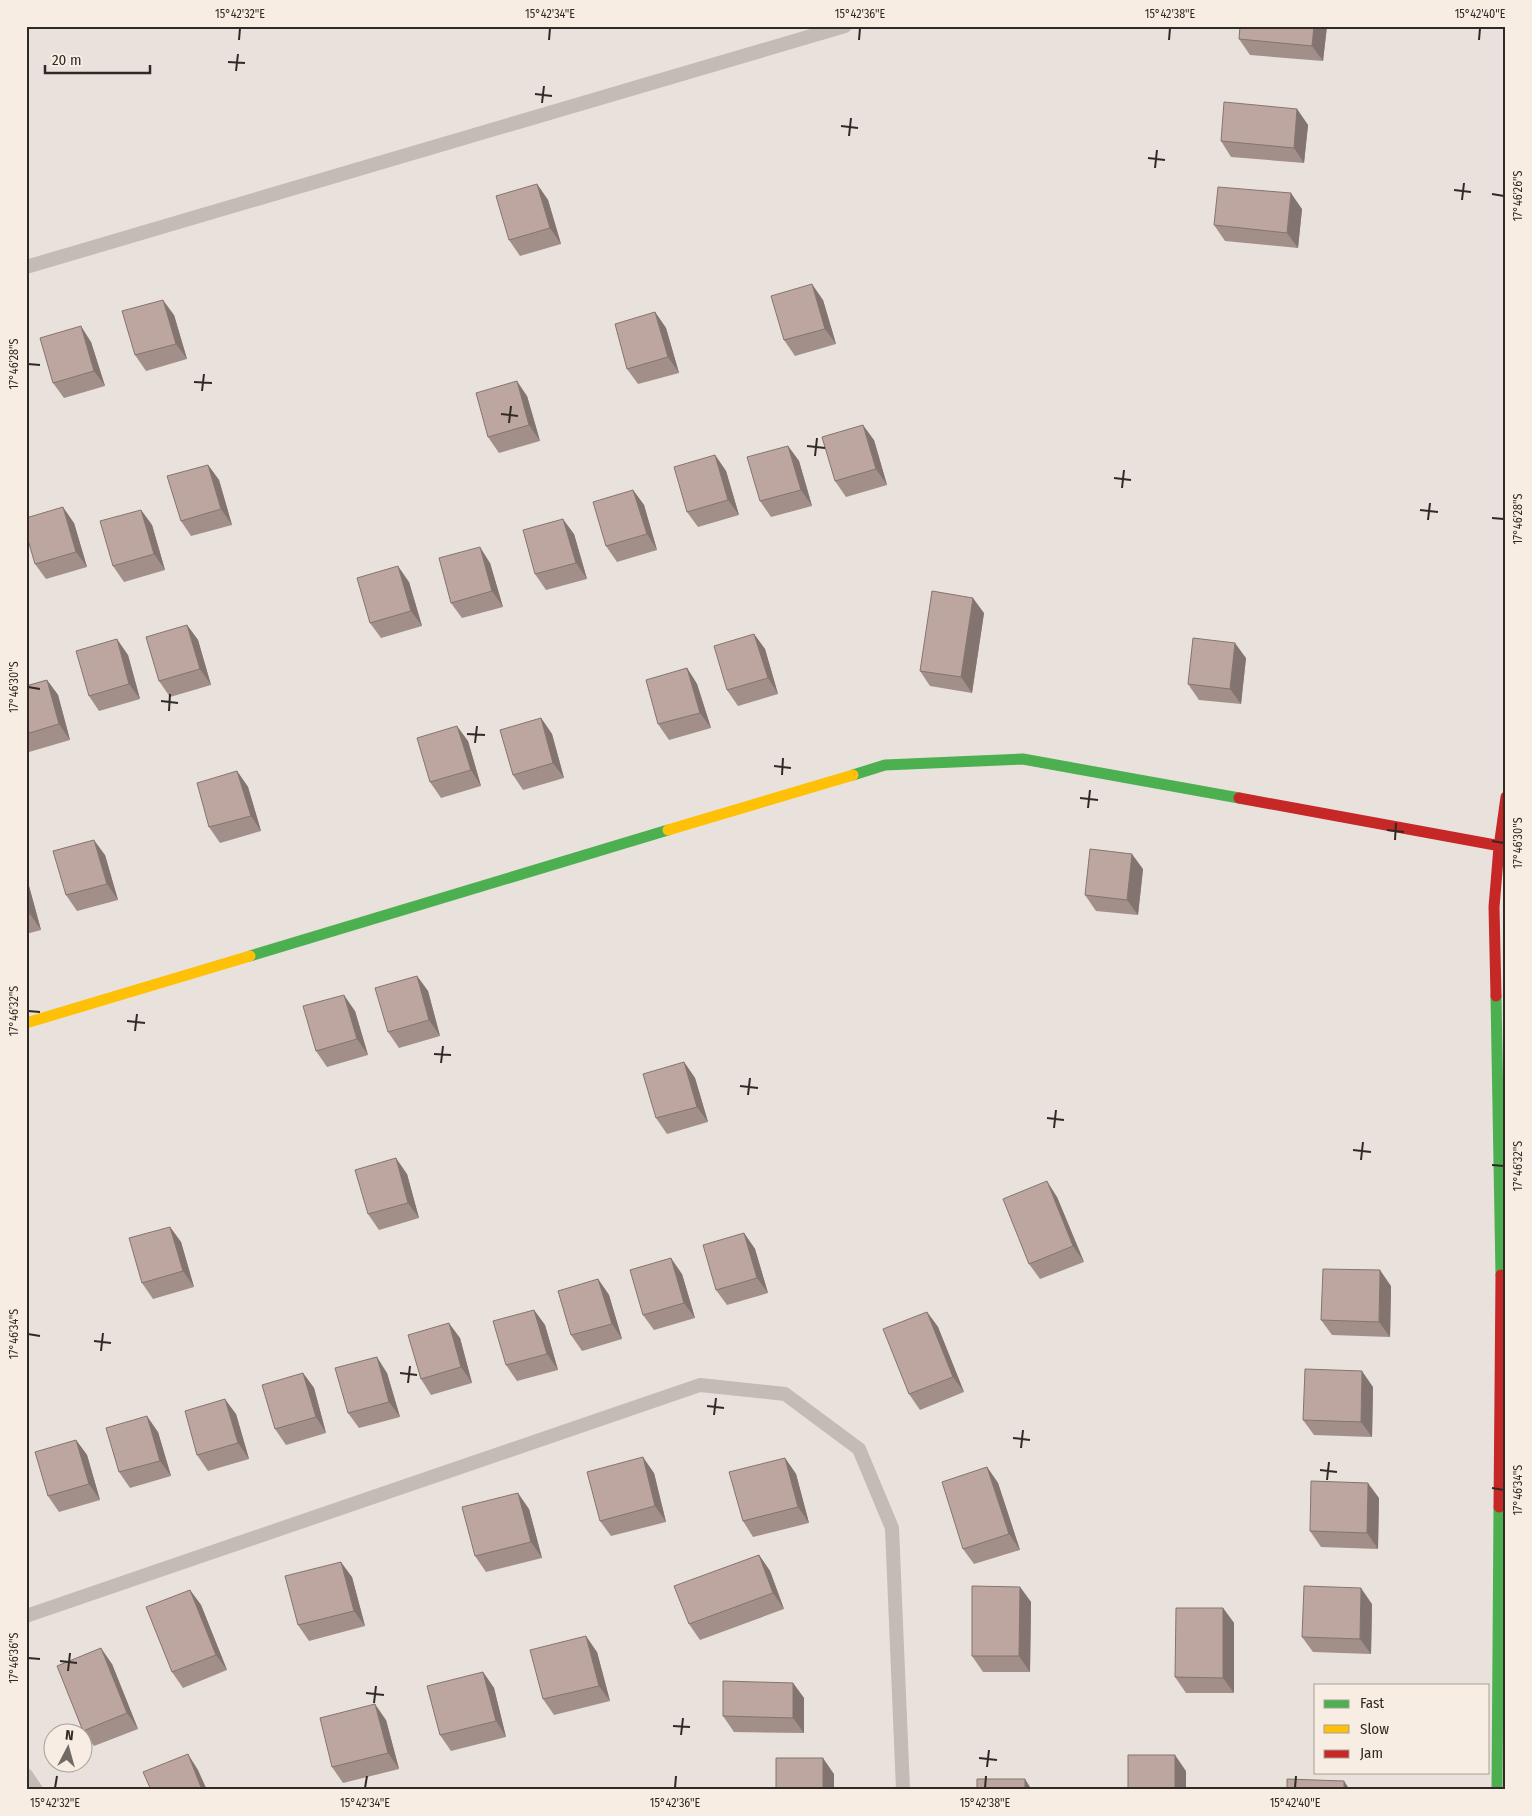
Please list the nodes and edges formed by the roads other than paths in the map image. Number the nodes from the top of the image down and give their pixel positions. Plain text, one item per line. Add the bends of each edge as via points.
1 (845, 26) edge
2 (26, 267) edge
3 (1506, 796) edge
4 (1502, 847) edge
5 (26, 1023) edge
6 (26, 1616) edge
7 (1502, 1647) edge
8 (26, 1775) edge
9 (36, 1790) edge
10 (903, 1790) edge
11 (1497, 1790) edge

1 - 2 lane
3 - 4 street
4 - 5 street via 1023,759 885,765
4 - 7 street via 1494,907 1501,1225
6 - 10 lane via 700,1385 785,1394 859,1449 892,1528
7 - 11 street
8 - 9 lane

